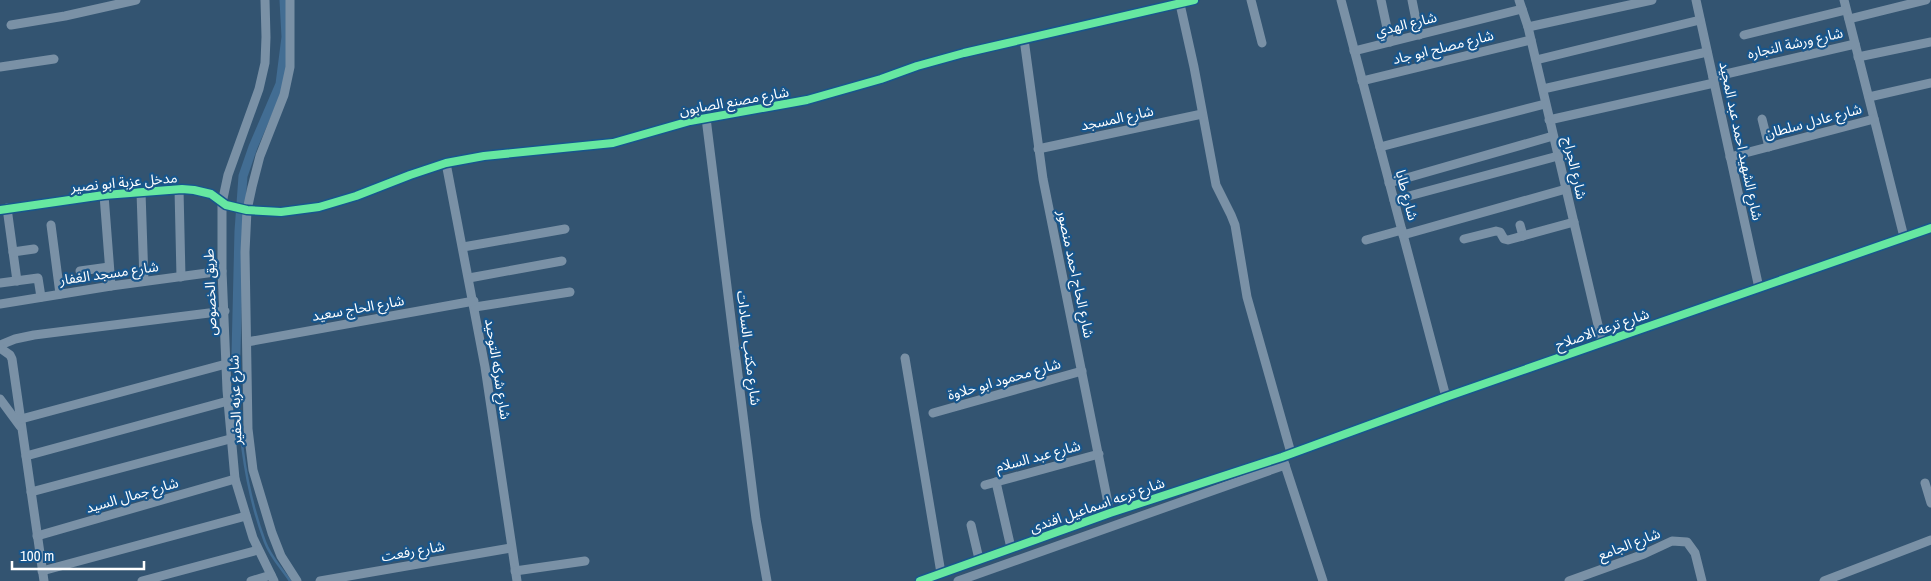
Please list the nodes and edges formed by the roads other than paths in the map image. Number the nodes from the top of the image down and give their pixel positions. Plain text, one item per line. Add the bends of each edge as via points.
1 (136, 0) edge
2 (265, 0) edge
3 (290, 0) edge
4 (1194, 0) edge
5 (1250, 0) edge
6 (1341, 0) edge
7 (1381, 0) edge
8 (1412, 0) edge
9 (1652, 0) edge
10 (1696, 0) edge
11 (1844, 0) edge
12 (1926, 0) edge
13 (1180, 4) junction
14 (1521, 5) edge
15 (1846, 10) junction
16 (1849, 19) junction
17 (1700, 20) junction
18 (11, 25) dead end
19 (1528, 27) junction
20 (1419, 35) junction
21 (1744, 35) dead end
22 (1024, 40) junction
23 (1531, 40) junction
24 (1390, 42) junction
25 (1931, 42) edge
26 (1262, 43) dead end
27 (1855, 44) junction
28 (1354, 51) junction
29 (1707, 52) junction
30 (1858, 57) junction
31 (54, 59) dead end
32 (1536, 60) junction
33 (0, 67) edge
34 (1713, 80) junction
35 (1362, 81) junction
36 (1931, 83) edge
37 (1542, 90) junction
38 (1869, 97) junction
39 (1546, 104) junction
40 (1202, 114) junction
41 (706, 118) junction
42 (1762, 118) dead end
43 (1874, 119) junction
44 (1550, 120) junction
45 (1553, 136) junction
46 (1380, 146) junction
47 (1769, 147) junction
48 (1038, 149) junction
49 (1558, 156) junction
50 (1730, 157) junction
51 (446, 163) junction
52 (1389, 183) junction
53 (179, 189) junction
54 (1566, 189) junction
55 (141, 192) junction
56 (104, 195) junction
57 (1394, 200) junction
58 (224, 204) junction
59 (3, 209) edge
60 (245, 209) junction
61 (1574, 222) junction
62 (51, 225) dead end
63 (1520, 225) dead end
64 (1931, 228) edge
65 (565, 229) dead end
66 (1402, 232) junction
67 (1523, 236) junction
68 (1904, 237) junction
69 (1464, 239) dead end
70 (1366, 240) dead end
71 (463, 247) junction
72 (34, 249) dead end
73 (13, 252) junction
74 (562, 261) dead end
75 (109, 267) junction
76 (80, 271) dead end
77 (222, 271) junction
78 (181, 276) junction
79 (469, 278) junction
80 (17, 281) junction
81 (144, 281) junction
82 (0, 283) edge
83 (111, 286) junction
84 (1760, 288) junction
85 (570, 292) dead end
86 (60, 294) junction
87 (41, 297) junction
88 (0, 304) edge
89 (474, 304) junction
90 (225, 311) junction
91 (247, 342) junction
92 (1602, 342) junction
93 (0, 346) edge
94 (905, 358) dead end
95 (226, 364) junction
96 (1082, 371) junction
97 (1446, 397) junction
98 (0, 399) edge
99 (228, 401) junction
100 (933, 413) dead end
101 (21, 424) junction
102 (230, 439) junction
103 (1099, 454) junction
104 (26, 456) junction
105 (1286, 458) junction
106 (235, 479) junction
107 (996, 482) junction
108 (1925, 483) dead end
109 (985, 485) dead end
110 (31, 492) junction
111 (1931, 503) edge
112 (1110, 513) junction
113 (246, 516) junction
114 (971, 525) dead end
115 (37, 536) junction
116 (1931, 540) edge
117 (511, 548) junction
118 (1011, 548) junction
119 (258, 550) junction
120 (979, 559) junction
121 (585, 561) dead end
122 (42, 571) junction
123 (515, 571) junction
124 (941, 573) junction
125 (273, 578) edge
126 (44, 581) edge
127 (142, 581) edge
128 (251, 581) edge
129 (297, 581) edge
130 (320, 581) edge
131 (517, 581) edge
132 (767, 581) edge
133 (920, 581) edge
134 (958, 581) edge
135 (1323, 581) edge
136 (1569, 581) edge
137 (1702, 581) edge
138 (1824, 581) edge

1 - 18 street
2 - 58 street, طريق الخصوص via 265,63 228,175
3 - 60 street, شارع عزبه الحفير via 290,67 281,104 260,156
4 - 13 street, شارع مصنع الصابون
5 - 26 street
6 - 28 street, شارع طابا
7 - 24 street
8 - 20 street
9 - 19 street
10 - 17 street, شارع الشهيد احمد عبد المجيد
11 - 15 street, شارع عادل سلطان
12 - 16 street
13 - 22 street, شارع مصنع الصابون
13 - 40 street
14 - 19 street, شارع الجراج
14 - 20 street, شارع الهدي
15 - 16 street, شارع عادل سلطان
15 - 21 street
16 - 27 street, شارع عادل سلطان
17 - 29 street, شارع الشهيد احمد عبد المجيد
17 - 32 street
19 - 23 street, شارع الجراج
20 - 24 street, شارع الهدي
22 - 41 street, شارع مصنع الصابون via 917,66 807,100
22 - 48 street, شارع الحاج احمد منصور
23 - 32 street, شارع الجراج
23 - 35 street, شارع مصلح ابو جاد
24 - 28 street, شارع الهدي
25 - 30 street
27 - 30 street, شارع عادل سلطان
27 - 34 street, شارع ورشة النجاره
28 - 35 street, شارع طابا
29 - 34 street, شارع الشهيد احمد عبد المجيد
29 - 37 street
30 - 38 street, شارع عادل سلطان
31 - 33 street
32 - 37 street, شارع الجراج
34 - 44 street, شارع ورشة النجاره
34 - 50 street, شارع الشهيد احمد عبد المجيد
35 - 46 street, شارع طابا
36 - 38 street
37 - 39 street, شارع الجراج
38 - 43 street, شارع عادل سلطان
39 - 44 street, شارع الجراج
39 - 46 street
40 - 48 street, شارع المسجد
40 - 105 street via 1216,185 1235,225 1247,297
41 - 51 street, شارع مصنع الصابون via 614,143
41 - 132 street, شارع مكتب السادات via 756,519
42 - 47 street
43 - 47 street, شارع عادل سلطان
43 - 68 street, شارع عادل سلطان
44 - 45 street, شارع الجراج
45 - 49 street, شارع الجراج
45 - 52 street
46 - 52 street, شارع طابا
47 - 50 street, شارع عادل سلطان
48 - 96 street, شارع الحاج احمد منصور
49 - 54 street, شارع الجراج
49 - 57 street
50 - 84 street, شارع الشهيد احمد عبد المجيد
51 - 60 street, شارع مصنع الصابون via 319,207 281,212
51 - 71 street, شارع شركه التوحيد
52 - 57 street, شارع طابا
53 - 55 street, مدخل عزبة ابو نصير
53 - 58 street, مدخل عزبة ابو نصير via 211,194
53 - 78 street
54 - 61 street, شارع الجراج
54 - 66 street
55 - 56 street, مدخل عزبة ابو نصير
55 - 81 street
56 - 59 street, مدخل عزبة ابو نصير
56 - 75 street
57 - 66 street, شارع طابا
58 - 60 street, مدخل عزبة ابو نصير
58 - 77 street, طريق الخصوص
59 - 73 street
60 - 91 street, شارع عزبه الحفير
61 - 67 street
61 - 92 street, شارع الجراج
62 - 86 street
63 - 67 street
64 - 68 street, شارع ترعه الاصلاح
65 - 71 street
66 - 70 street
66 - 97 street, شارع طابا
67 - 69 street via 1508,240 1496,231
68 - 84 street, شارع ترعه الاصلاح
71 - 79 street, شارع شركه التوحيد
72 - 73 street
73 - 80 street
74 - 79 street
75 - 76 street
75 - 83 street
77 - 78 street, شارع مسجد الغفار
77 - 90 street, طريق الخصوص
78 - 81 street, شارع مسجد الغفار
79 - 89 street, شارع شركه التوحيد
80 - 82 street
80 - 87 street via 38,278
81 - 83 street, شارع مسجد الغفار
83 - 86 street, شارع مسجد الغفار
84 - 92 street, شارع ترعه الاصلاح
85 - 89 street, شارع الحاج سعيد
86 - 87 street, شارع مسجد الغفار
87 - 88 street, شارع مسجد الغفار
89 - 91 street, شارع الحاج سعيد
89 - 117 street, شارع شركه التوحيد
90 - 93 street via 34,335
90 - 95 street, طريق الخصوص
91 - 129 street, شارع عزبه الحفير via 248,429 253,470 272,533
92 - 97 street, شارع ترعه الاصلاح
93 - 101 street via 12,359
94 - 124 street
95 - 99 street, طريق الخصوص
95 - 101 street
96 - 100 street, شارع محمود ابو حلاوة
96 - 103 street, شارع الحاج احمد منصور
97 - 105 street, شارع ترعه الاصلاح
98 - 101 street
99 - 102 street, طريق الخصوص
99 - 104 street
101 - 104 street
102 - 106 street, طريق الخصوص
102 - 110 street
103 - 107 street, شارع عبد السلام
103 - 112 street, شارع الحاج احمد منصور
104 - 110 street
105 - 112 street, شارع ترعه اسماعيل افندى
105 - 134 street, شارع ترعه اسماعيل افندى
105 - 135 street
106 - 113 street, طريق الخصوص
106 - 115 street, شارع جمال السيد
107 - 109 street, شارع عبد السلام
107 - 118 street
108 - 111 street
110 - 115 street
112 - 118 street, شارع ترعه اسماعيل افندى
113 - 119 street, طريق الخصوص
113 - 122 street
114 - 120 street
115 - 122 street
116 - 138 street
117 - 123 street, شارع شركه التوحيد
117 - 130 street, شارع رفعت
118 - 120 street, شارع ترعه اسماعيل افندى
119 - 125 street, طريق الخصوص
119 - 127 street
120 - 124 street, شارع ترعه اسماعيل افندى
121 - 123 street
122 - 126 street
123 - 131 street, شارع شركه التوحيد
124 - 133 street, شارع ترعه اسماعيل افندى
125 - 128 street
136 - 137 street, شارع الجامع via 1681,540 1687,542 1695,553

